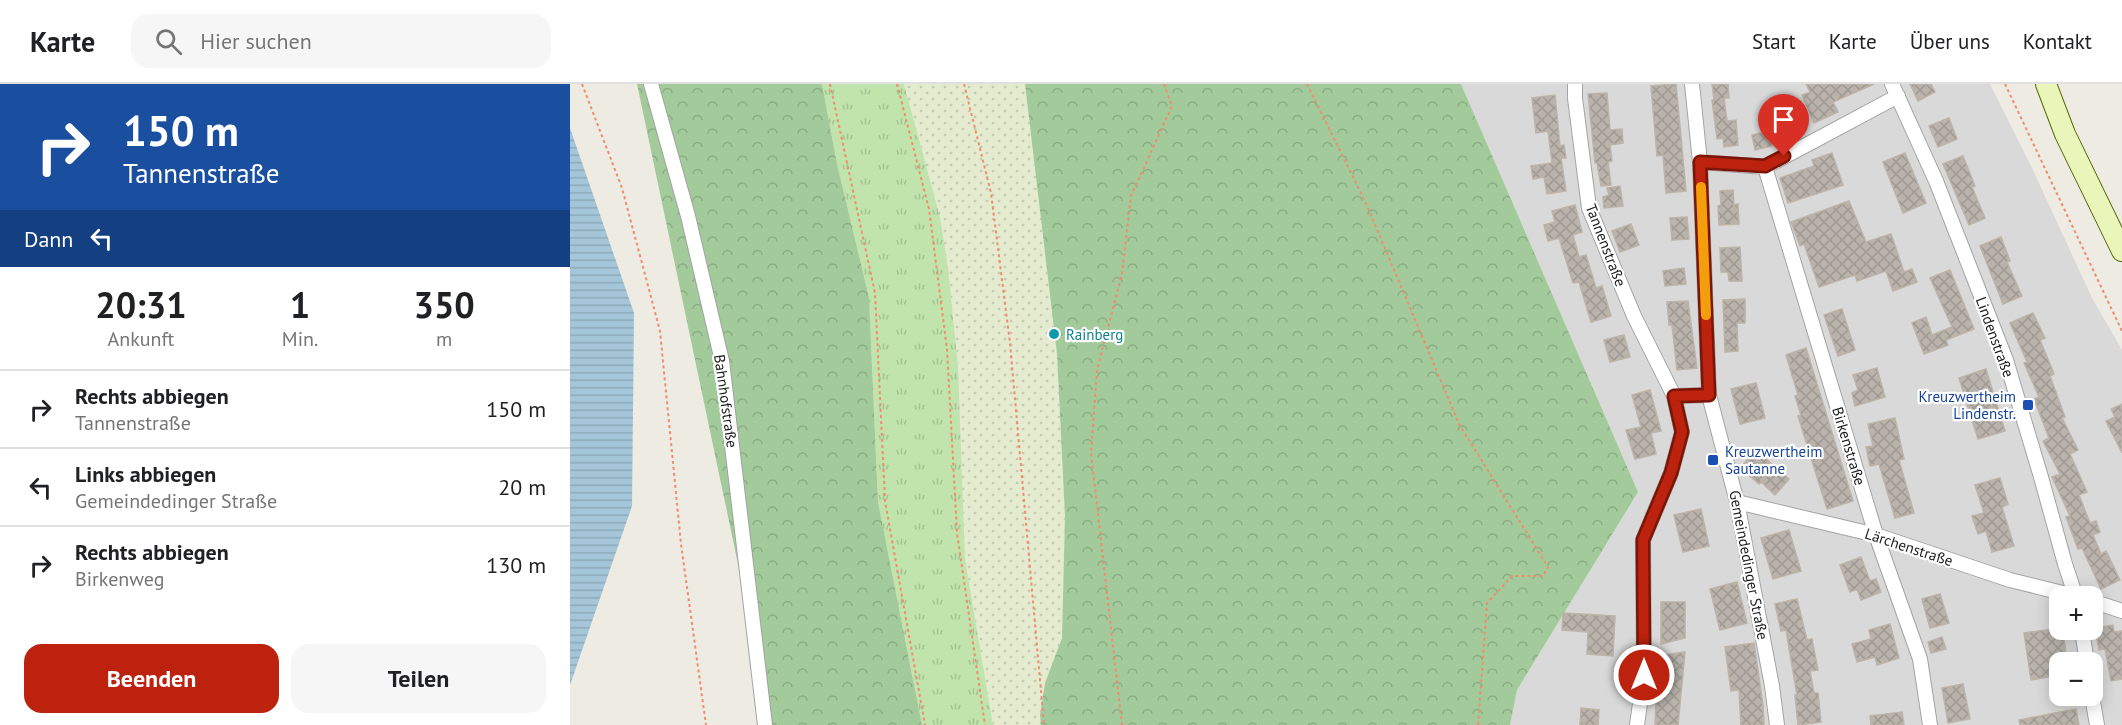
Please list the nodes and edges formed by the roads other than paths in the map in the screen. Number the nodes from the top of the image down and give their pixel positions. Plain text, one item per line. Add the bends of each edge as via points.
1 (651, 84) edge
2 (1575, 84) edge
3 (1692, 84) edge
4 (2046, 84) edge
5 (1895, 90) edge
6 (1700, 162) junction
7 (1765, 166) junction
8 (2122, 251) edge
9 (1709, 395) junction
10 (1674, 396) junction
11 (1737, 502) junction
12 (1876, 535) junction
13 (2073, 586) edge
14 (2049, 590) edge
15 (2103, 605) edge
16 (2122, 611) edge
17 (2094, 706) edge
18 (765, 725) edge
19 (1637, 725) edge
20 (1777, 725) edge
21 (1930, 725) edge
22 (2097, 725) edge

1 - 18 street, Bahnhofstraße via 688,216 722,361
2 - 10 street, Tannenstraße via 1588,208 1634,316
3 - 6 street, Gemeindedinger Straße
4 - 8 main road
5 - 7 street
5 - 13 street, Lindenstraße via 1936,181 2006,360
6 - 7 street
6 - 9 street, Gemeindedinger Straße
7 - 12 street, Birkenstraße
9 - 10 street
9 - 11 street, Gemeindedinger Straße
10 - 19 street, Tannenstraße via 1682,432 1671,473 1643,540 1644,675
11 - 12 street, Lärchenstraße
11 - 20 street, Gemeindedinger Straße
12 - 14 street, Lärchenstraße
12 - 21 street, Birkenstraße via 1920,659
15 - 16 street
17 - 22 street

